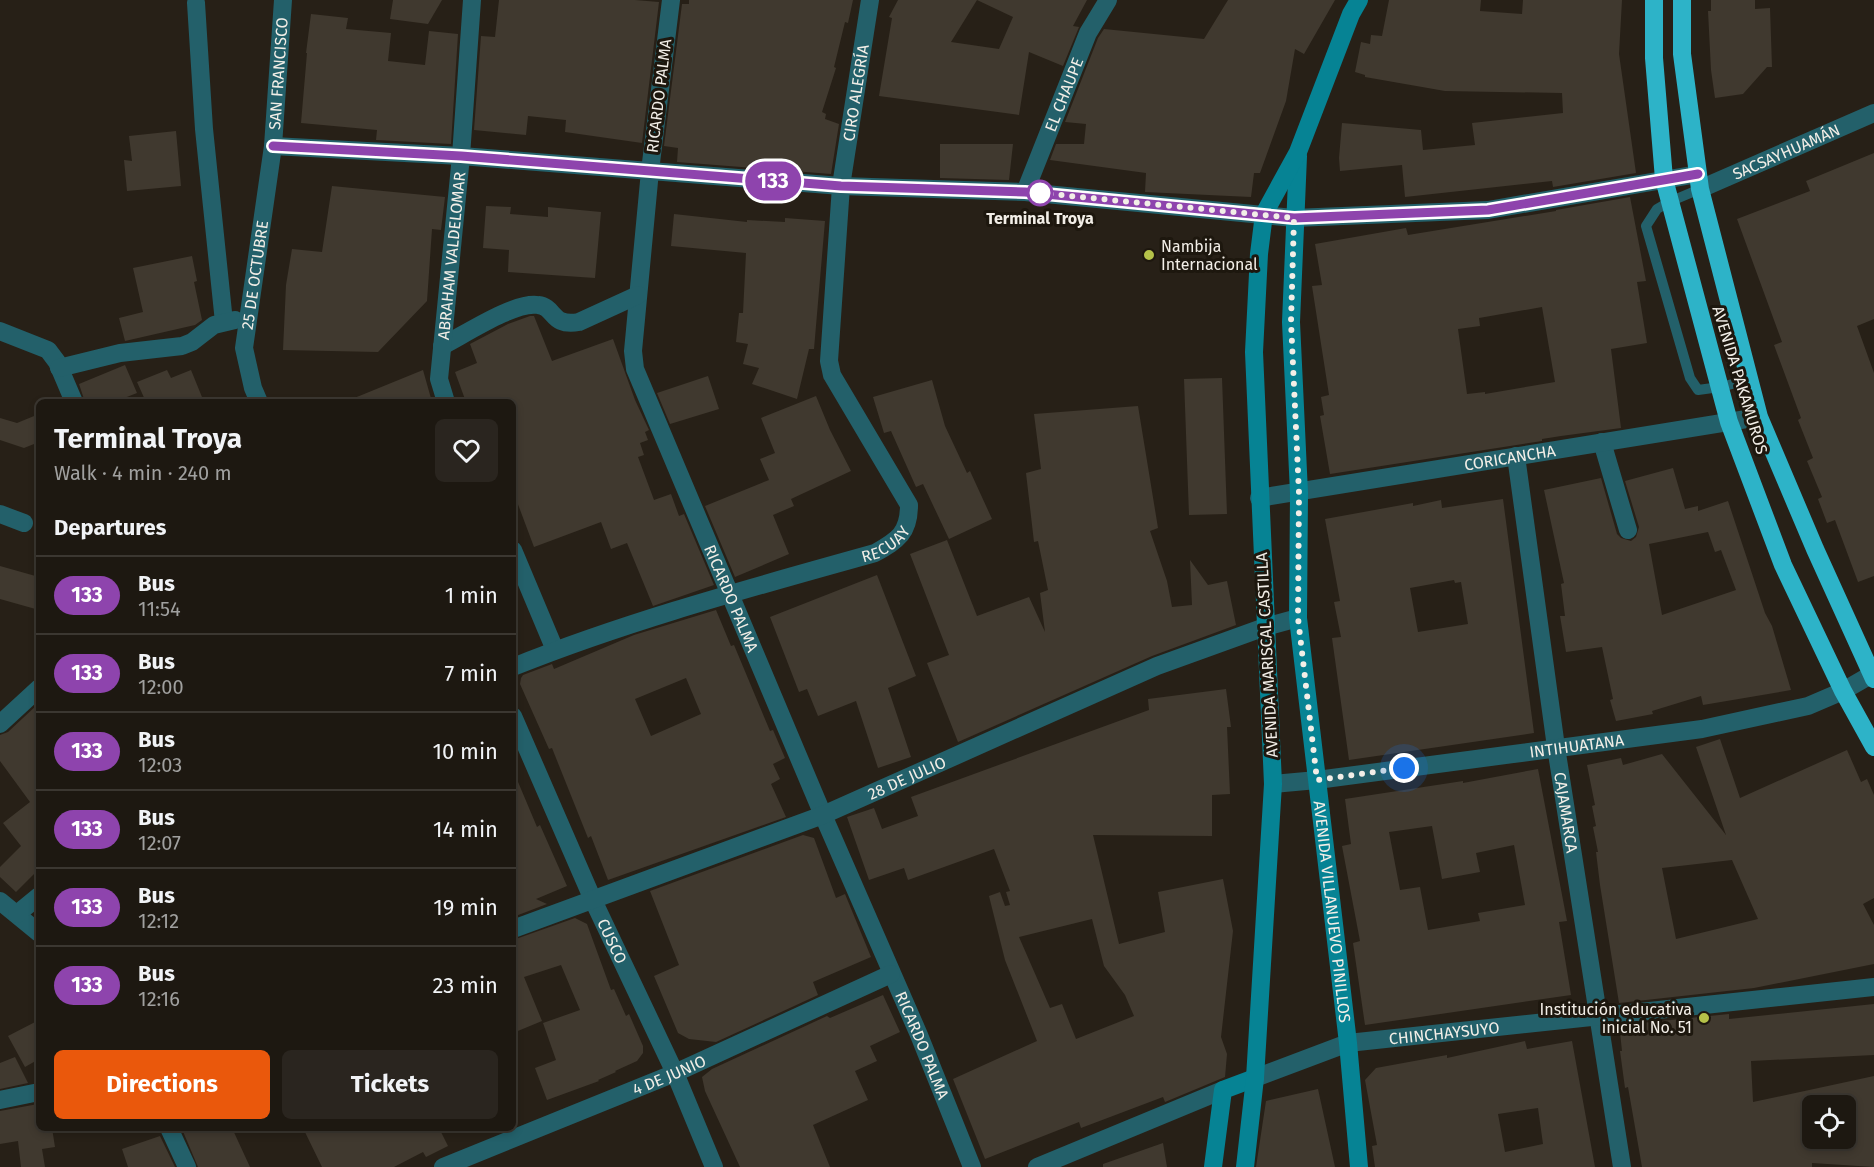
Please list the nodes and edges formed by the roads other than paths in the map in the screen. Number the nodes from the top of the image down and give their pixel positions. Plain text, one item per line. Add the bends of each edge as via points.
1 (282, 0) edge
2 (471, 0) edge
3 (671, 0) edge
4 (870, 0) edge
5 (1108, 0) edge
6 (1359, 0) edge
7 (1654, 0) edge
8 (1682, 0) edge
9 (196, 3) dead end
10 (1874, 113) edge
11 (273, 146) junction
12 (1298, 152) junction
13 (461, 156) junction
14 (650, 171) junction
15 (1664, 179) junction
16 (1699, 181) junction
17 (841, 186) junction
18 (1025, 192) junction
19 (1669, 202) junction
20 (1264, 214) junction
21 (1294, 218) junction
22 (638, 295) junction
23 (248, 318) junction
24 (224, 322) junction
25 (0, 331) edge
26 (442, 346) junction
27 (59, 368) junction
28 (1749, 380) junction
29 (1720, 387) junction
30 (73, 399) edge
31 (258, 399) edge
32 (445, 399) edge
33 (1759, 417) junction
34 (1729, 422) junction
35 (1602, 442) junction
36 (1516, 456) junction
37 (1299, 493) junction
38 (1260, 498) junction
39 (0, 514) edge
40 (24, 523) dead end
41 (1628, 530) dead end
42 (516, 557) edge
43 (729, 594) junction
44 (1298, 618) junction
45 (1265, 627) junction
46 (555, 650) junction
47 (516, 666) edge
48 (1873, 676) edge
49 (36, 691) edge
50 (1843, 691) junction
51 (516, 723) edge
52 (0, 724) edge
53 (1556, 747) junction
54 (1874, 747) edge
55 (1317, 780) junction
56 (1273, 784) junction
57 (823, 815) junction
58 (36, 898) edge
59 (592, 900) junction
60 (0, 902) edge
61 (17, 914) junction
62 (516, 928) edge
63 (36, 930) edge
64 (891, 974) junction
65 (1874, 987) edge
66 (1598, 1016) junction
67 (1348, 1043) junction
68 (675, 1072) junction
69 (1255, 1078) junction
70 (1222, 1090) junction
71 (36, 1093) edge
72 (0, 1100) edge
73 (170, 1131) edge
74 (187, 1167) edge
75 (443, 1167) edge
76 (714, 1167) edge
77 (972, 1167) edge
78 (1037, 1167) edge
79 (1212, 1167) edge
80 (1245, 1167) edge
81 (1359, 1167) edge
82 (1622, 1167) edge

1 - 11 street, SAN FRANCISCO
2 - 13 street, ABRAHAM VALDELOMAR
3 - 14 street, RICARDO PALMA
4 - 17 street, CIRO ALEGRÍA
5 - 18 street, EL CHAUPE via 1088,33
6 - 12 street
7 - 15 highway, AVENIDA PAKAMUROS via 1654,58
8 - 16 highway, AVENIDA PAKAMUROS via 1682,54
9 - 24 street via 204,129
10 - 16 street, SACSAYHUAMÁN
11 - 13 street, SACSAYHUAMÁN
11 - 23 street, 25 DE OCTUBRE
12 - 20 street, AVENIDA MARISCAL CASTILLA
12 - 21 street, AVENIDA VILLANUEVO PINILLOS
13 - 14 street, SACSAYHUAMÁN
13 - 26 street, ABRAHAM VALDELOMAR
14 - 17 street, SACSAYHUAMÁN
14 - 22 street, RICARDO PALMA
15 - 16 street, SACSAYHUAMÁN
15 - 19 highway, AVENIDA PAKAMUROS
15 - 21 street, SACSAYHUAMÁN via 1488,210
16 - 19 lane
16 - 28 highway, AVENIDA PAKAMUROS
17 - 18 street, SACSAYHUAMÁN
17 - 43 street, RECUAY via 829,361 832,375 909,506 909,520 893,543 875,553
18 - 20 street, SACSAYHUAMÁN
19 - 29 highway, AVENIDA PAKAMUROS
19 - 29 lane via 1657,209 1646,226 1690,378 1698,390
20 - 21 street, SACSAYHUAMÁN
20 - 38 street, AVENIDA MARISCAL CASTILLA via 1254,352
21 - 37 street, AVENIDA VILLANUEVO PINILLOS via 1291,322
22 - 26 street via 568,324 539,305 515,308
22 - 43 street, RICARDO PALMA via 635,369
23 - 24 street
23 - 31 street, 25 DE OCTUBRE via 244,348
24 - 27 street via 182,346 120,353
25 - 27 street via 48,350
26 - 32 street, ABRAHAM VALDELOMAR via 439,379
27 - 30 street
28 - 29 lane
28 - 33 highway, AVENIDA PAKAMUROS
29 - 34 highway, AVENIDA PAKAMUROS
33 - 34 street, CORICANCHA
33 - 48 highway, AVENIDA PAKAMUROS
34 - 35 street, CORICANCHA
34 - 50 highway, AVENIDA PAKAMUROS via 1782,565
35 - 36 street, CORICANCHA
35 - 41 street
36 - 37 street, CORICANCHA
36 - 53 street, CAJAMARCA
37 - 38 street, CORICANCHA
37 - 44 street, AVENIDA VILLANUEVO PINILLOS
38 - 45 street, AVENIDA MARISCAL CASTILLA
39 - 40 street
42 - 46 street
43 - 46 street, RECUAY
43 - 57 street, RICARDO PALMA
44 - 45 street, 28 DE JULIO
44 - 55 street, AVENIDA VILLANUEVO PINILLOS
45 - 56 street, AVENIDA MARISCAL CASTILLA
45 - 57 street, 28 DE JULIO via 1157,666
46 - 47 street, RECUAY
48 - 50 street, INTIHUATANA
49 - 52 street
50 - 53 street, INTIHUATANA via 1808,706 1702,729
50 - 54 highway, AVENIDA PAKAMUROS
51 - 59 street, CUSCO
53 - 55 street, INTIHUATANA
53 - 66 street, CAJAMARCA
55 - 56 street, INTIHUATANA
55 - 67 street, AVENIDA VILLANUEVO PINILLOS
56 - 69 street, AVENIDA MARISCAL CASTILLA
57 - 59 street, 28 DE JULIO
57 - 64 street, RICARDO PALMA
58 - 61 street
59 - 62 street, 28 DE JULIO
59 - 68 street, CUSCO
60 - 61 street
61 - 63 street
64 - 68 street, 4 DE JUNIO
64 - 77 street, RICARDO PALMA
65 - 66 street, CHINCHAYSUYO
66 - 67 street, CHINCHAYSUYO
66 - 82 street, CAJAMARCA
67 - 69 street, CHINCHAYSUYO
67 - 81 street, AVENIDA VILLANUEVO PINILLOS
68 - 75 street, 4 DE JUNIO
68 - 76 street, CUSCO
69 - 70 street, CHINCHAYSUYO
69 - 80 street, AVENIDA MARISCAL CASTILLA
70 - 78 street, CHINCHAYSUYO
70 - 79 street
71 - 72 street
73 - 74 street

